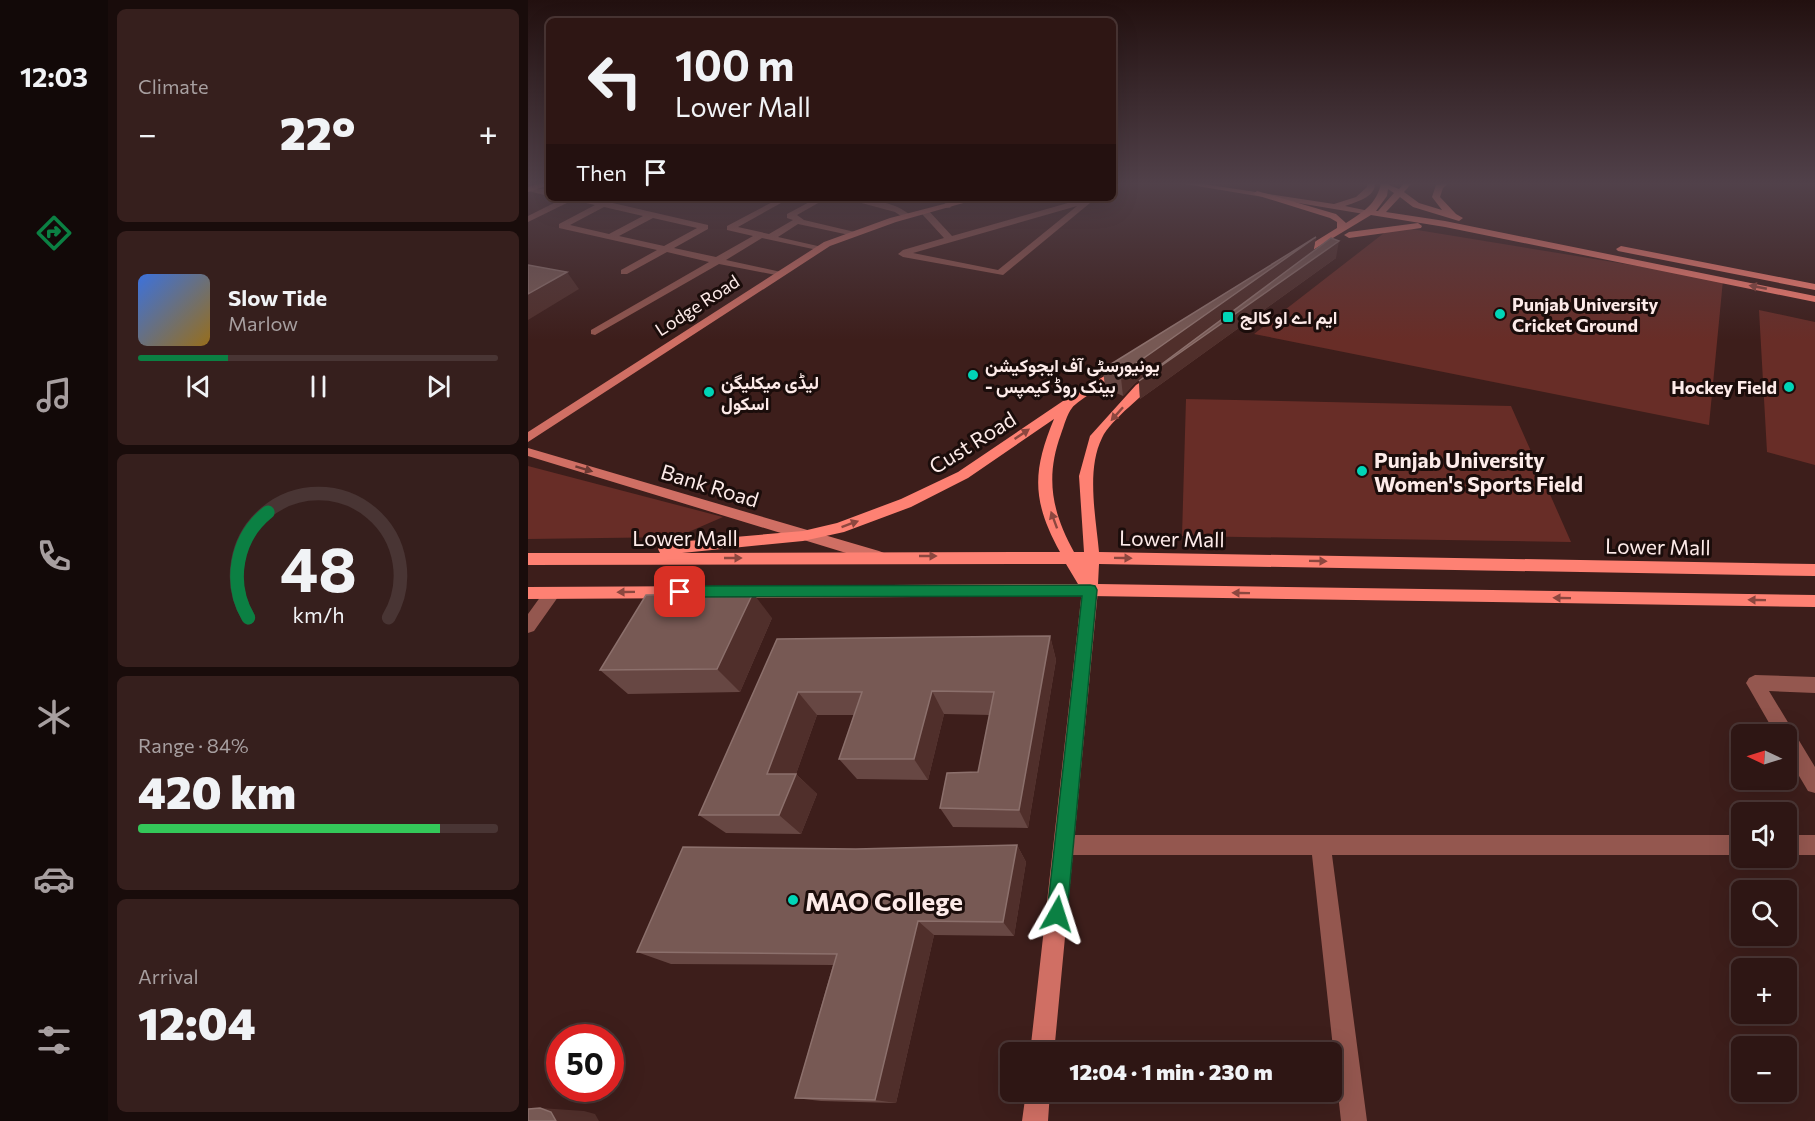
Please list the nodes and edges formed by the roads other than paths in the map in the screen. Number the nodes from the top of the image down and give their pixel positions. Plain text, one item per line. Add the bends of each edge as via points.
1 (609, 235) edge
2 (691, 235) edge
3 (758, 235) edge
4 (767, 235) edge
5 (849, 235) edge
6 (947, 235) edge
7 (967, 235) edge
8 (1046, 235) edge
9 (1339, 235) edge
10 (1341, 235) edge
11 (1501, 235) edge
12 (1546, 235) edge
13 (612, 236) joint
14 (764, 237) junction
15 (951, 240) junction
16 (819, 249) junction
17 (665, 250) junction
18 (716, 261) junction
19 (1282, 265) edge
20 (1296, 271) edge
21 (624, 272) dead end
22 (778, 274) junction
23 (1815, 287) edge
24 (1815, 299) edge
25 (595, 332) dead end
26 (1135, 359) edge
27 (637, 365) junction
28 (1167, 367) edge
29 (1067, 404) junction
30 (528, 427) edge
31 (528, 438) edge
32 (528, 452) edge
33 (803, 536) junction
34 (879, 557) junction
35 (1068, 558) junction
36 (1092, 558) junction
37 (535, 559) edge
38 (1815, 570) edge
39 (1090, 590) junction
40 (528, 593) edge
41 (552, 593) junction
42 (1815, 601) edge
43 (528, 626) edge
44 (1815, 685) edge
45 (1779, 724) edge
46 (1797, 754) edge
47 (1815, 784) edge
48 (1064, 845) junction
49 (1321, 845) junction
50 (1731, 845) edge
51 (1797, 845) edge
52 (1815, 845) edge
53 (1043, 1042) edge
54 (1037, 1102) edge
55 (1035, 1121) edge
56 (1354, 1121) edge

1 - 13 street
2 - 17 street
3 - 14 street
4 - 14 street
5 - 16 street, Lodge Road
6 - 15 street
7 - 15 street
8 - 15 street via 1000,273 903,254
9 - 19 main road
10 - 20 main road
24 -> 11 main road
12 - 23 main road
13 - 17 street
14 - 16 street
14 - 18 street
16 - 22 street, Lodge Road
17 - 18 street
17 - 21 street
18 - 22 street
18 - 25 street
22 - 27 street, Lodge Road
26 - 29 main road, Cust Road
27 - 30 street, Lodge Road via 616,373
27 - 31 street, Lodge Road
28 -> 36 main road via 1140,388 1096,436 1086,476
33 -> 29 main road, Cust Road via 839,528 906,503 963,475
35 -> 29 main road via 1046,492 1045,467
32 -> 33 street, Bank Road
33 - 34 street, Bank Road
33 - 37 main road, Cust Road
34 -> 35 main road, Lower Mall
37 -> 34 main road, Lower Mall
35 - 36 main road, Lower Mall
35 - 39 main road
36 -> 38 main road, Lower Mall
36 - 39 main road
39 -> 41 main road
42 -> 39 main road
39 - 48 street
40 - 41 main road
41 - 43 street
44 - 45 street via 1755,683
46 - 47 street
48 - 49 street
48 - 53 street
49 - 50 street
49 - 56 street
51 - 52 street
54 - 55 street

